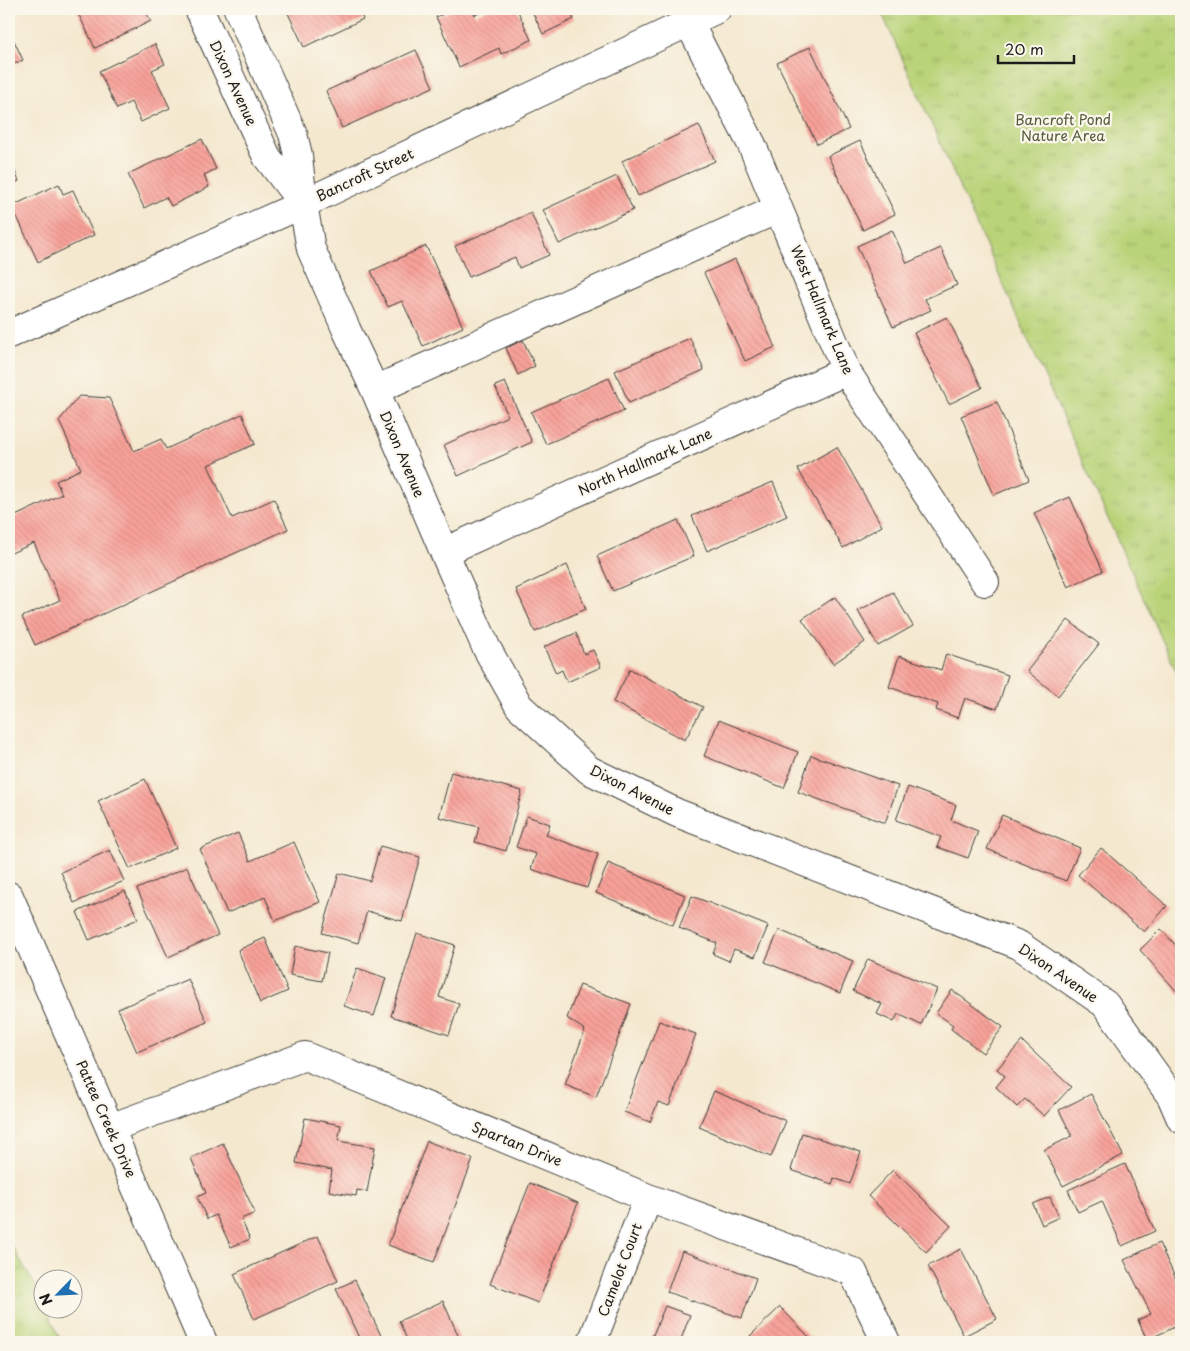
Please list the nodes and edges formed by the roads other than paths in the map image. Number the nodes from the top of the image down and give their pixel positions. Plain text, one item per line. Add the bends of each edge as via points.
1 (199, 9) edge
2 (238, 9) edge
3 (717, 9) edge
4 (688, 21) junction
5 (303, 204) junction
6 (778, 208) junction
7 (9, 334) edge
8 (846, 371) junction
9 (375, 390) junction
10 (444, 552) junction
11 (985, 582) dead end
12 (9, 896) edge
13 (1181, 1119) edge
14 (110, 1128) junction
15 (648, 1198) junction
16 (203, 1342) edge
17 (592, 1342) edge
18 (886, 1342) edge

1 - 5 street, Dixon Avenue via 267,157
2 - 5 street, Dixon Avenue via 293,134
3 - 4 street, Bancroft Street
4 - 5 street, Bancroft Street
4 - 6 street, West Hallmark Lane via 752,145
5 - 7 street, Bancroft Street
5 - 9 street, Dixon Avenue via 311,249
6 - 8 street, West Hallmark Lane
6 - 9 street
8 - 10 street, North Hallmark Lane
8 - 11 street, West Hallmark Lane
9 - 10 street, Dixon Avenue
10 - 13 street, Dixon Avenue via 486,647 520,706 589,770 677,814 1019,946 1105,1004 1170,1096
12 - 14 street, Pattee Creek Drive
14 - 15 street, Spartan Drive via 305,1056
14 - 16 street, Pattee Creek Drive
15 - 17 street, Camelot Court
15 - 18 street, Spartan Drive via 853,1272

